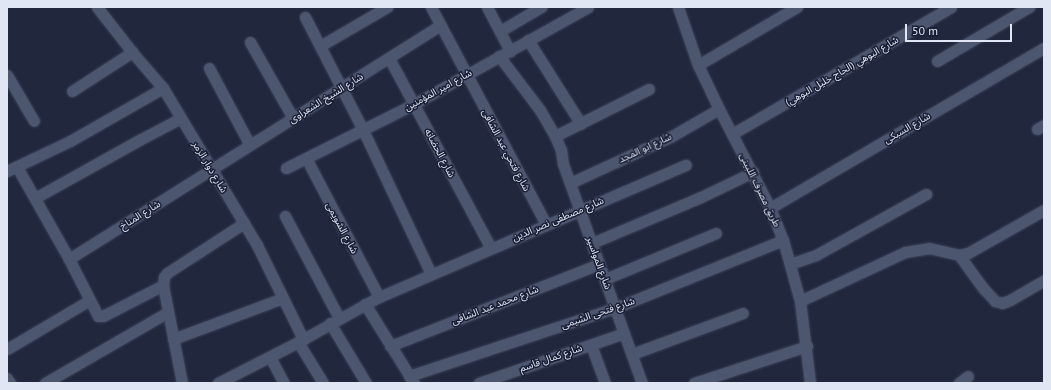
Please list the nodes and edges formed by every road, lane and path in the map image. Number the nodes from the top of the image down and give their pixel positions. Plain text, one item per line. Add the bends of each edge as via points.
1 (97, 7) edge
2 (387, 7) edge
3 (431, 7) edge
4 (487, 7) edge
5 (542, 7) edge
6 (588, 7) edge
7 (678, 7) edge
8 (797, 7) edge
9 (951, 7) edge
10 (1029, 7) edge
11 (305, 17) dead end
12 (441, 25) junction
13 (500, 31) junction
14 (528, 40) junction
15 (250, 42) dead end
16 (320, 46) junction
17 (1044, 48) edge
18 (510, 51) junction
19 (132, 52) junction
20 (499, 56) junction
21 (389, 58) junction
22 (937, 61) dead end
23 (698, 65) junction
24 (209, 68) dead end
25 (7, 75) edge
26 (466, 75) junction
27 (163, 88) junction
28 (341, 88) junction
29 (649, 89) dead end
30 (72, 91) dead end
31 (414, 104) junction
32 (719, 109) junction
33 (181, 118) junction
34 (293, 118) junction
35 (34, 121) dead end
36 (581, 124) junction
37 (363, 130) junction
38 (732, 134) junction
39 (555, 136) junction
40 (250, 146) junction
41 (306, 158) junction
42 (686, 165) dead end
43 (286, 168) dead end
44 (12, 169) edge
45 (211, 170) junction
46 (753, 172) junction
47 (570, 183) junction
48 (926, 194) dead end
49 (36, 198) junction
50 (770, 208) junction
51 (580, 210) junction
52 (1044, 210) edge
53 (285, 216) dead end
54 (244, 223) junction
55 (546, 224) junction
56 (716, 233) dead end
57 (783, 240) junction
58 (592, 243) junction
59 (491, 248) junction
60 (959, 255) junction
61 (69, 259) junction
62 (599, 264) junction
63 (790, 264) junction
64 (431, 274) junction
65 (605, 279) junction
66 (1044, 280) edge
67 (163, 285) junction
68 (379, 297) junction
69 (283, 298) junction
70 (90, 300) junction
71 (800, 301) junction
72 (365, 304) junction
73 (615, 308) junction
74 (168, 312) junction
75 (743, 313) dead end
76 (335, 321) junction
77 (624, 333) junction
78 (172, 338) junction
79 (301, 340) junction
80 (591, 344) junction
81 (390, 346) junction
82 (807, 346) junction
83 (7, 349) edge
84 (632, 354) junction
85 (270, 356) junction
86 (968, 376) dead end
87 (7, 378) edge
88 (412, 379) edge
89 (179, 382) edge
90 (10, 383) edge
91 (45, 383) edge
92 (218, 383) edge
93 (284, 383) edge
94 (322, 383) edge
95 (366, 383) edge
96 (479, 383) edge
97 (605, 383) edge
98 (642, 383) edge
99 (694, 383) edge
100 (810, 383) edge
101 (959, 383) edge

1 - 19 street, شارع دوار الزمر
2 - 16 street
3 - 12 street
4 - 13 street
5 - 13 street
6 - 14 street, شارع امير المؤمنين
7 - 23 street, طريق مصرف اللبينى
8 - 23 street
9 - 38 street, شارع البوهي (الحاج خليل البوهي)
10 - 22 street
11 - 16 street
12 - 21 street, شارع الشيخ الشعراوى
12 - 26 street
13 - 18 street
14 - 18 street, شارع امير المؤمنين
14 - 36 street
15 - 34 street
16 - 28 street
17 - 50 street, شارع السبكى
18 - 20 street, شارع امير المؤمنين
19 - 27 street, شارع دوار الزمر
19 - 30 street
20 - 26 street, شارع امير المؤمنين
20 - 39 street, شارع المواسير via 540,110
21 - 28 street, شارع الشيخ الشعراوى
21 - 31 street, شارع الحضانه
23 - 32 street, طريق مصرف اللبينى
24 - 40 street
25 - 35 street
26 - 31 street, شارع امير المؤمنين
26 - 55 street, شارع فتحي عبد الشافى
27 - 33 street, شارع دوار الزمر
27 - 44 street via 70,141
28 - 34 street, شارع الشيخ الشعراوى
28 - 37 street
29 - 36 street
31 - 37 street, شارع امير المؤمنين
31 - 59 street, شارع الحضانه
32 - 38 street, طريق مصرف اللبينى
32 - 47 street, شارع ابو المجد via 672,136
33 - 45 street, شارع دوار الزمر
33 - 49 street
34 - 40 street, شارع الشيخ الشعراوى
36 - 39 street
37 - 41 street, شارع امير المؤمنين
37 - 64 street
38 - 46 street, طريق مصرف اللبينى
39 - 47 street, شارع المواسير
40 - 45 street, شارع الشيخ الشعراوى
41 - 43 street, شارع امير المؤمنين
41 - 68 street, شارع الشويمى
42 - 51 street, شارع مصطفى نصر الدين
44 - 49 street
45 - 54 street, شارع دوار الزمر
45 - 61 street, شارع المناخ
46 - 50 street, طريق مصرف اللبينى
46 - 58 street
47 - 51 street, شارع المواسير
48 - 63 street via 816,255
49 - 61 street
50 - 57 street, طريق مصرف اللبينى
51 - 55 street, شارع مصطفى نصر الدين
51 - 58 street, شارع المواسير
52 - 60 street via 968,254
53 - 76 street
54 - 67 street via 167,273
54 - 69 street, شارع دوار الزمر
55 - 59 street, شارع مصطفى نصر الدين
56 - 65 street
57 - 63 street, طريق مصرف اللبينى
57 - 73 street, شارع فتحى الشيمى
58 - 62 street, شارع المواسير
59 - 64 street, شارع مصطفى نصر الدين
60 - 66 street via 995,301 1002,303 1010,300
60 - 71 street via 930,248 904,252
61 - 70 street
62 - 65 street, شارع المواسير
62 - 81 street, شارع محمد عبد الشافى
63 - 71 street, طريق مصرف اللبينى
64 - 68 street, شارع مصطفى نصر الدين
65 - 73 street, شارع المواسير
67 - 70 street via 101,317
67 - 74 street
68 - 72 street, شارع مصطفى نصر الدين
69 - 78 street
69 - 79 street, شارع دوار الزمر
70 - 83 street
71 - 82 street, طريق مصرف اللبينى
72 - 76 street, شارع مصطفى نصر الدين
72 - 81 street
73 - 77 street, شارع المواسير
73 - 88 street, شارع فتحى الشيمى
74 - 78 street
74 - 91 street
75 - 84 street
76 - 79 street, شارع مصطفى نصر الدين
76 - 95 street
77 - 80 street, شارع كمال قاسم
77 - 84 street, شارع المواسير
78 - 89 street
79 - 85 street, شارع مصطفى نصر الدين
79 - 94 street, شارع دوار الزمر
80 - 96 street, شارع كمال قاسم
80 - 97 street
81 - 88 street
82 - 99 street
82 - 100 street, طريق مصرف اللبينى
84 - 98 street, شارع المواسير
85 - 92 street, شارع مصطفى نصر الدين
85 - 93 street
86 - 101 street
87 - 90 street

